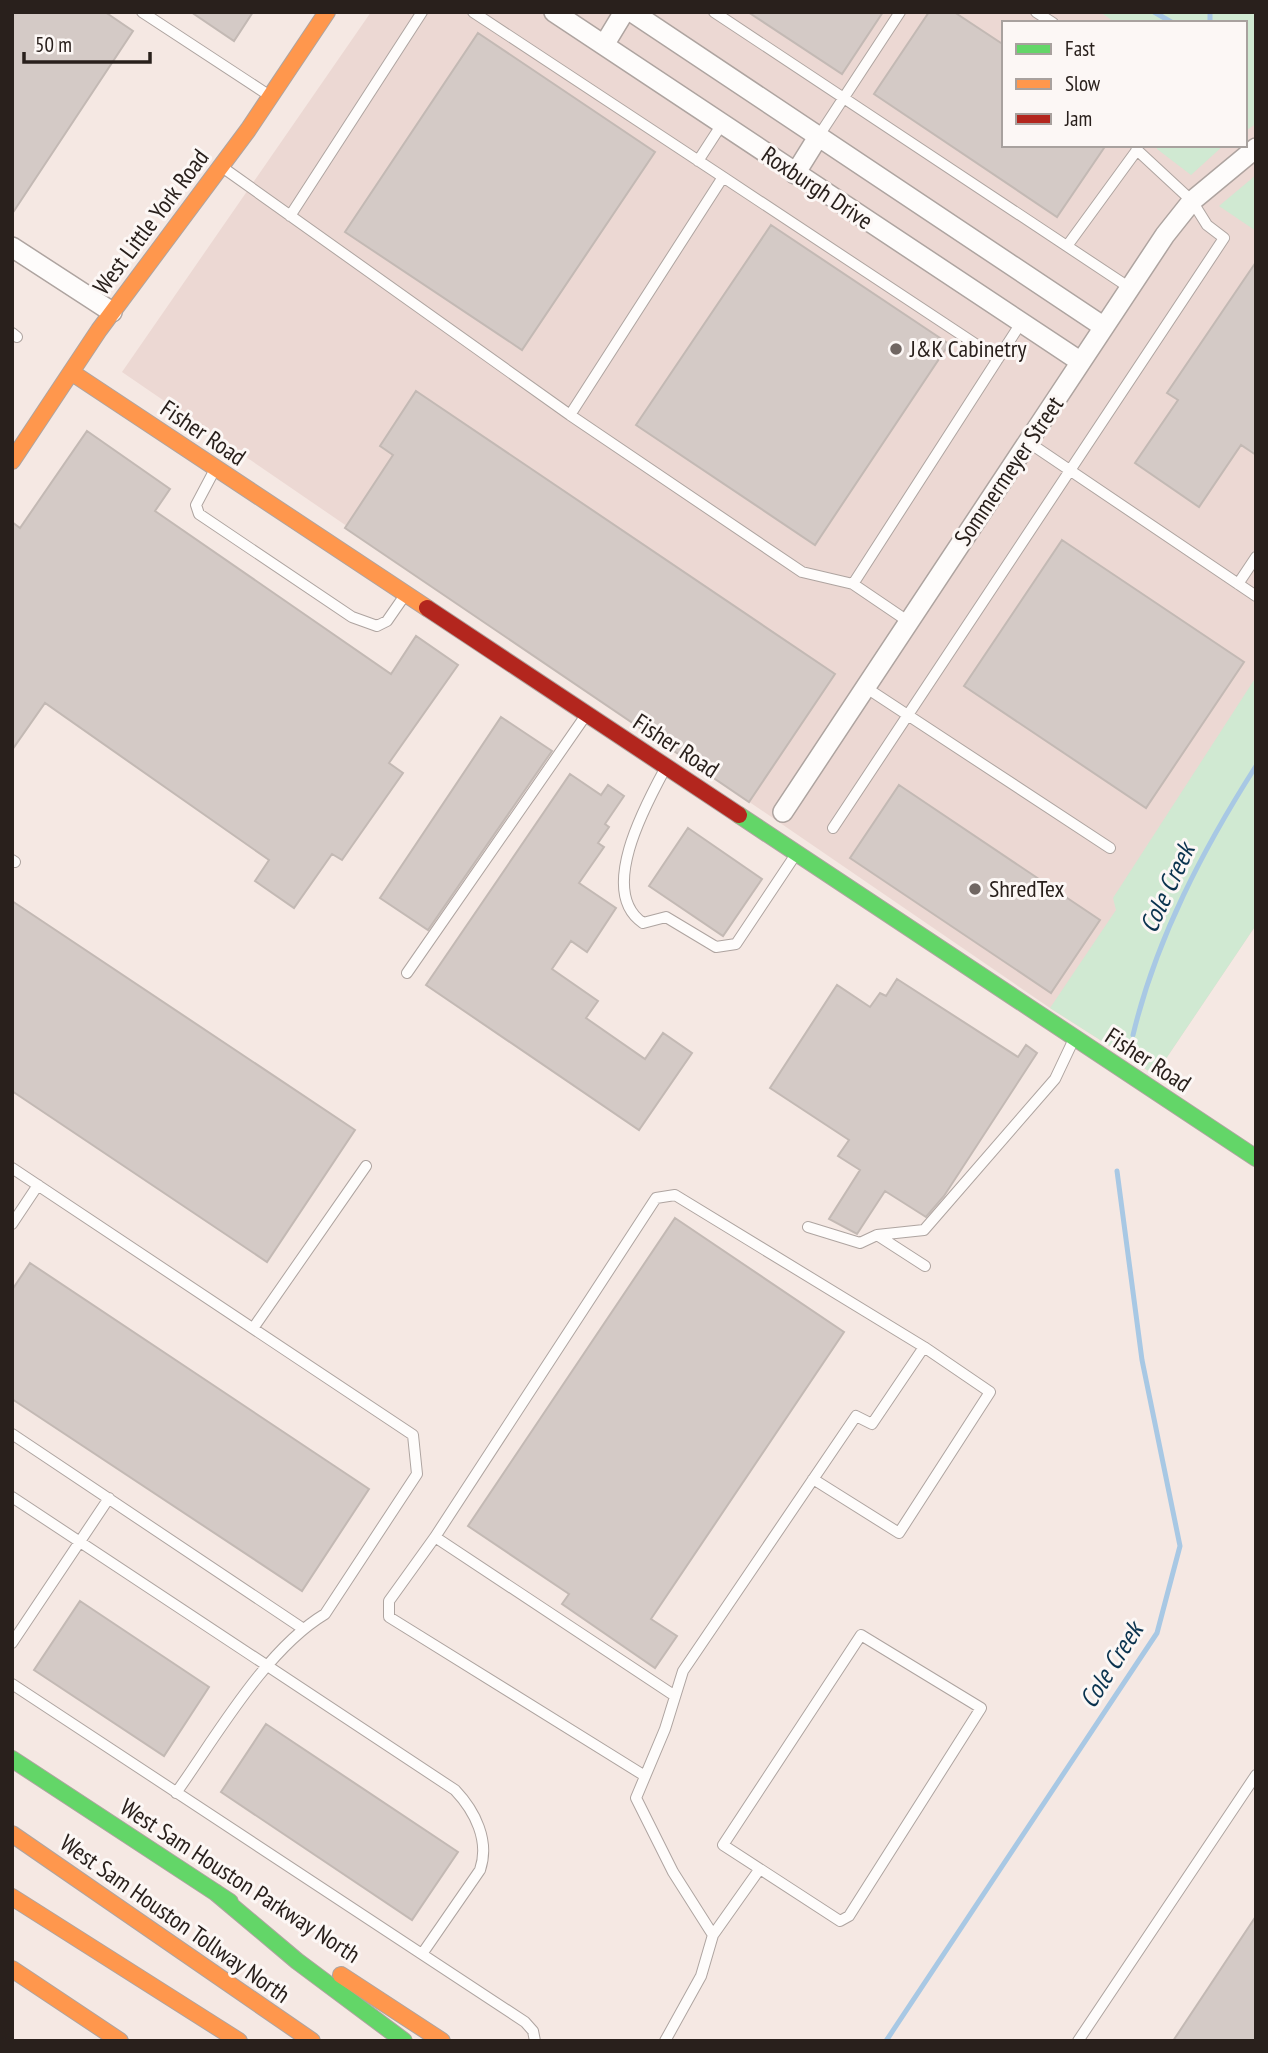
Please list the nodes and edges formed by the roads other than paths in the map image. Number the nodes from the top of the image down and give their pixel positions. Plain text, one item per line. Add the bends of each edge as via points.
1 (142, 12) edge
2 (327, 12) edge
3 (422, 12) edge
4 (473, 12) edge
5 (554, 12) edge
6 (624, 12) edge
7 (632, 12) edge
8 (714, 12) edge
9 (900, 12) edge
10 (604, 45) junction
11 (271, 96) junction
12 (843, 98) junction
13 (722, 124) junction
14 (818, 137) junction
15 (1136, 148) edge
16 (1256, 148) edge
17 (698, 161) junction
18 (221, 167) junction
19 (795, 174) junction
20 (723, 177) junction
21 (1192, 201) junction
22 (290, 216) junction
23 (1067, 246) junction
24 (12, 247) edge
25 (1130, 288) junction
26 (112, 312) junction
27 (1021, 323) junction
28 (1104, 327) junction
29 (998, 359) junction
30 (1081, 362) junction
31 (71, 372) junction
32 (570, 415) junction
33 (1028, 442) junction
34 (12, 461) edge
35 (216, 468) junction
36 (1070, 471) junction
37 (1256, 557) edge
38 (853, 584) junction
39 (1238, 584) junction
40 (405, 594) junction
41 (1256, 596) edge
42 (909, 622) junction
43 (866, 687) junction
44 (586, 714) junction
45 (908, 715) junction
46 (666, 767) junction
47 (783, 812) dead end
48 (833, 828) dead end
49 (1111, 848) dead end
50 (796, 853) junction
51 (407, 973) dead end
52 (1074, 1040) junction
53 (1256, 1158) edge
54 (366, 1166) dead end
55 (12, 1168) edge
56 (37, 1185) junction
57 (12, 1224) edge
58 (808, 1227) dead end
59 (877, 1235) junction
60 (925, 1266) dead end
61 (254, 1327) junction
62 (924, 1347) junction
63 (12, 1434) edge
64 (813, 1479) junction
65 (12, 1497) edge
66 (109, 1498) junction
67 (435, 1537) junction
68 (80, 1542) junction
69 (302, 1628) junction
70 (12, 1643) edge
71 (267, 1666) junction
72 (12, 1684) edge
73 (675, 1696) junction
74 (12, 1759) edge
75 (1256, 1775) edge
76 (645, 1776) junction
77 (176, 1793) junction
78 (12, 1833) edge
79 (759, 1870) junction
80 (215, 1892) junction
81 (12, 1897) edge
82 (713, 1935) junction
83 (422, 1954) junction
84 (12, 1969) edge
85 (120, 2041) edge
86 (239, 2041) edge
87 (312, 2041) edge
88 (404, 2041) edge
89 (442, 2041) edge
90 (535, 2041) edge
91 (665, 2041) edge
92 (1078, 2041) edge

1 - 11 lane
2 - 11 main road, West Little York Road
3 - 22 lane
4 - 17 lane
5 - 10 street, Roxburgh Drive
6 - 10 street
7 - 14 street, Roxburgh Drive
8 - 12 lane
9 - 12 lane
10 - 13 street, Roxburgh Drive
11 - 18 main road, West Little York Road
12 - 14 lane
12 - 23 lane
13 - 17 lane
13 - 19 street, Roxburgh Drive
14 - 19 street
14 - 28 street, Roxburgh Drive
15 - 21 lane
15 - 23 lane
16 - 21 street, Sommermeyer Street
17 - 20 lane
18 - 22 lane
18 - 26 main road, West Little York Road
19 - 27 street, Roxburgh Drive
20 - 29 lane
20 - 32 lane
21 - 25 street, Sommermeyer Street
21 - 36 lane via 1207,225 1224,238
22 - 32 lane
23 - 25 lane
24 - 26 street
25 - 28 street, Sommermeyer Street
26 - 31 main road, West Little York Road
27 - 29 lane
27 - 30 street, Roxburgh Drive
28 - 30 street, Sommermeyer Street
29 - 38 lane
30 - 33 street, Sommermeyer Street
31 - 34 main road, West Little York Road
31 - 35 main road, Fisher Road
32 - 38 lane via 802,572
33 - 36 lane
33 - 42 street, Sommermeyer Street
35 - 40 main road, Fisher Road
35 - 40 lane via 196,505 199,514 352,617 377,626 387,621
36 - 39 lane
36 - 45 lane
37 - 39 lane
38 - 42 lane
39 - 41 lane
40 - 44 main road, Fisher Road
42 - 43 street, Sommermeyer Street
43 - 45 lane
43 - 47 street, Sommermeyer Street
44 - 46 main road, Fisher Road
44 - 51 lane
45 - 48 lane
45 - 49 lane
46 - 50 main road, Fisher Road
46 - 50 lane via 626,858 626,908 643,923 666,917 716,947 736,944
50 - 52 main road, Fisher Road
52 - 53 main road, Fisher Road
52 - 59 lane via 1055,1079 924,1230
54 - 61 lane
55 - 56 lane
56 - 57 lane
56 - 61 lane
58 - 59 lane via 860,1243
59 - 60 lane
61 - 69 lane via 413,1435 418,1474 325,1614
62 - 64 lane via 872,1424 856,1416
62 - 64 lane via 990,1392 899,1533
62 - 67 lane via 675,1195 656,1198
63 - 66 lane
64 - 73 lane via 682,1671
65 - 68 lane
66 - 68 lane
66 - 69 lane
67 - 73 lane
67 - 76 lane via 389,1601 389,1617
68 - 70 lane
68 - 71 lane
69 - 71 lane
71 - 77 lane
71 - 83 lane via 455,1790 470,1806 480,1829 484,1857
72 - 77 lane
73 - 76 lane
74 - 80 main road, West Sam Houston Parkway North
75 - 92 lane
76 - 82 lane via 636,1798 673,1872
77 - 83 lane
78 - 87 main road, West Sam Houston Tollway North
79 - 79 lane via 840,1921 849,1916 981,1708 861,1634 723,1846
79 - 82 lane
80 - 88 main road
80 - 89 main road, West Sam Houston Parkway North
81 - 86 main road
82 - 91 lane via 701,1976
83 - 90 lane via 525,2022
84 - 85 main road

